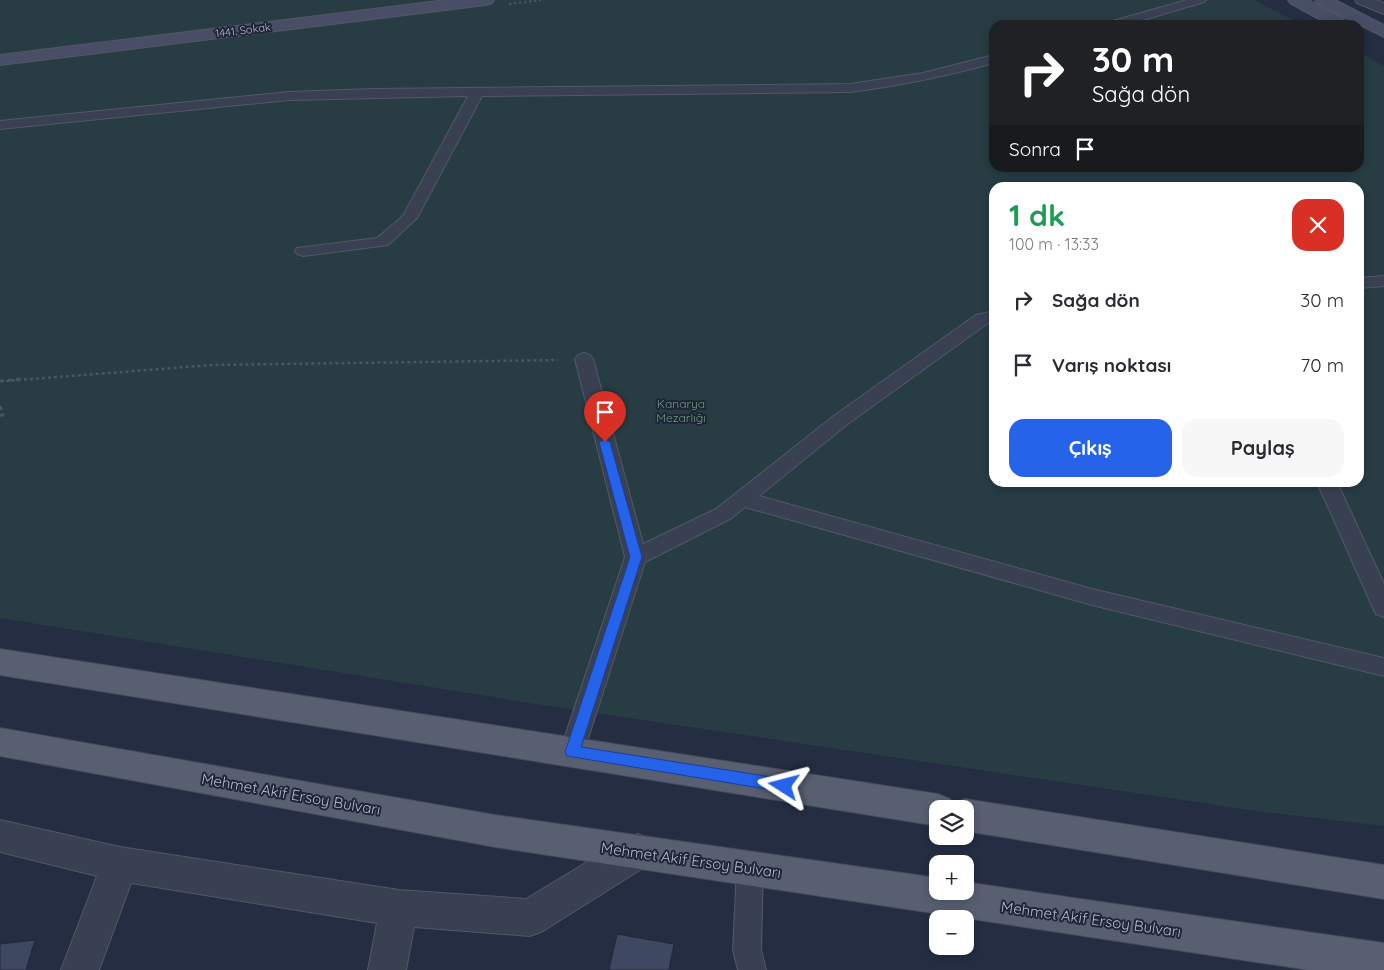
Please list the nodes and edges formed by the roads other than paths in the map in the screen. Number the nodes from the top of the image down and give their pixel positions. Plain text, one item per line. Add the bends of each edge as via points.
1 (368, 0) edge
2 (486, 0) edge
3 (1200, 0) edge
4 (1296, 0) edge
5 (1323, 0) edge
6 (1363, 0) edge
7 (1381, 0) edge
8 (1384, 5) edge
9 (1384, 9) edge
10 (1130, 20) edge
11 (1334, 20) edge
12 (1361, 20) edge
13 (1364, 22) edge
14 (1384, 32) edge
15 (1364, 36) edge
16 (0, 44) edge
17 (1384, 46) edge
18 (0, 60) edge
19 (989, 60) edge
20 (477, 92) junction
21 (0, 125) edge
22 (303, 251) dead end
23 (1384, 281) edge
24 (1364, 283) edge
25 (989, 317) edge
26 (584, 360) road end
27 (1328, 487) edge
28 (743, 499) junction
29 (636, 557) junction
30 (1384, 608) edge
31 (0, 662) edge
32 (1384, 667) edge
33 (0, 742) edge
34 (572, 752) junction
35 (929, 809) edge
36 (974, 816) edge
37 (0, 836) edge
38 (638, 852) junction
39 (120, 864) junction
40 (750, 868) junction
41 (1384, 882) edge
42 (398, 908) junction
43 (1384, 962) edge
44 (80, 970) edge
45 (387, 970) edge
46 (752, 970) edge

1 - 16 street, 1441. Sokak
2 - 18 street, 1441. Sokak
3 - 10 lane
4 - 11 street
5 - 12 street
6 - 9 street
7 - 8 street
13 - 14 street
15 - 17 street
19 - 20 lane via 894,84 850,88
20 - 21 lane via 289,96
20 - 22 lane via 409,218 382,242
23 - 24 lane
25 - 28 lane via 982,319 842,419
26 - 29 lane
27 - 30 lane
28 - 29 lane via 723,514
28 - 32 lane via 1092,598
29 - 34 lane
31 - 34 main road
33 - 38 main road, Mehmet Akif Ersoy Bulvarı via 495,831
34 - 35 main road
36 - 41 main road
37 - 39 street
38 - 40 main road, Mehmet Akif Ersoy Bulvarı
38 - 42 street via 530,918
39 - 42 street
39 - 44 street
40 - 43 main road, Mehmet Akif Ersoy Bulvarı
40 - 46 lane via 747,950
42 - 45 street

